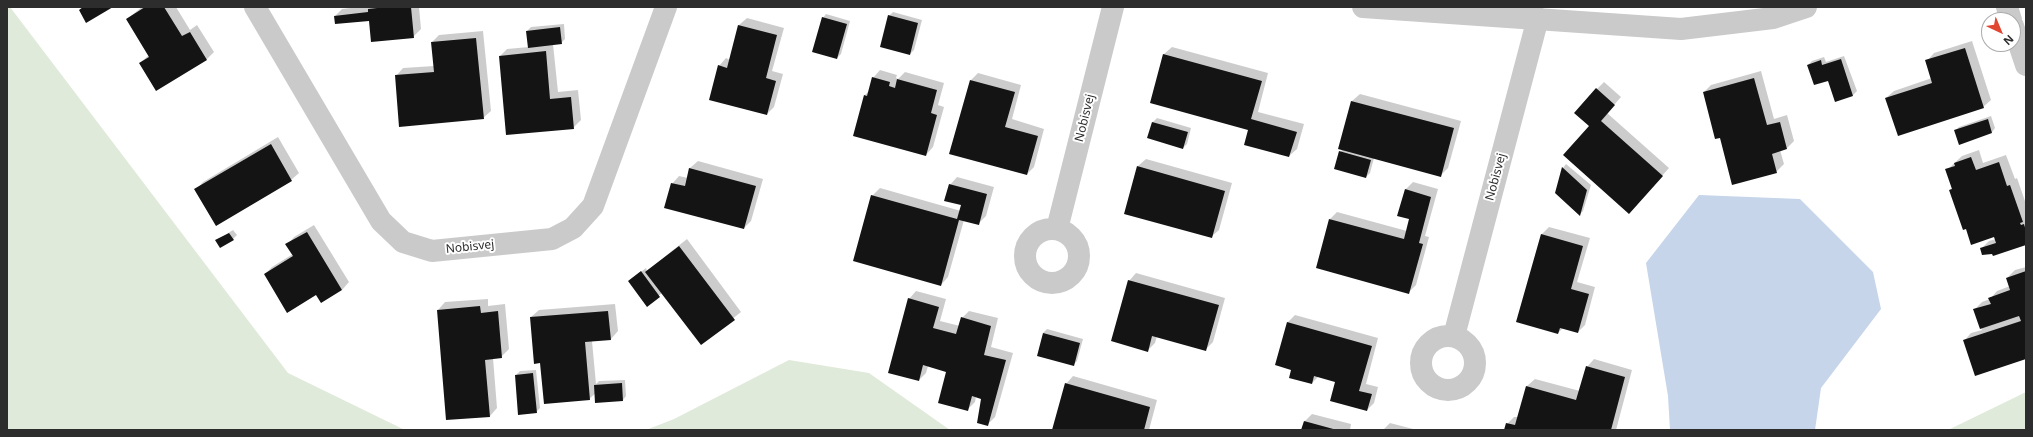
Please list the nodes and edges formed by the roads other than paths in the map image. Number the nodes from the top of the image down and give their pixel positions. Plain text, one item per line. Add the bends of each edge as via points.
1 (255, 7) edge
2 (666, 7) edge
3 (1113, 7) edge
4 (1363, 7) edge
5 (1806, 7) edge
6 (1538, 18) junction
7 (2021, 50) edge
8 (2026, 65) edge
9 (1057, 229) dead end
10 (1454, 336) dead end

1 - 2 street, Nobisvej via 381,222 403,242 432,251 552,239 573,228 593,206
3 - 9 street, Nobisvej
4 - 6 street
5 - 6 street via 1773,18 1680,29
6 - 10 street, Nobisvej
7 - 8 street

